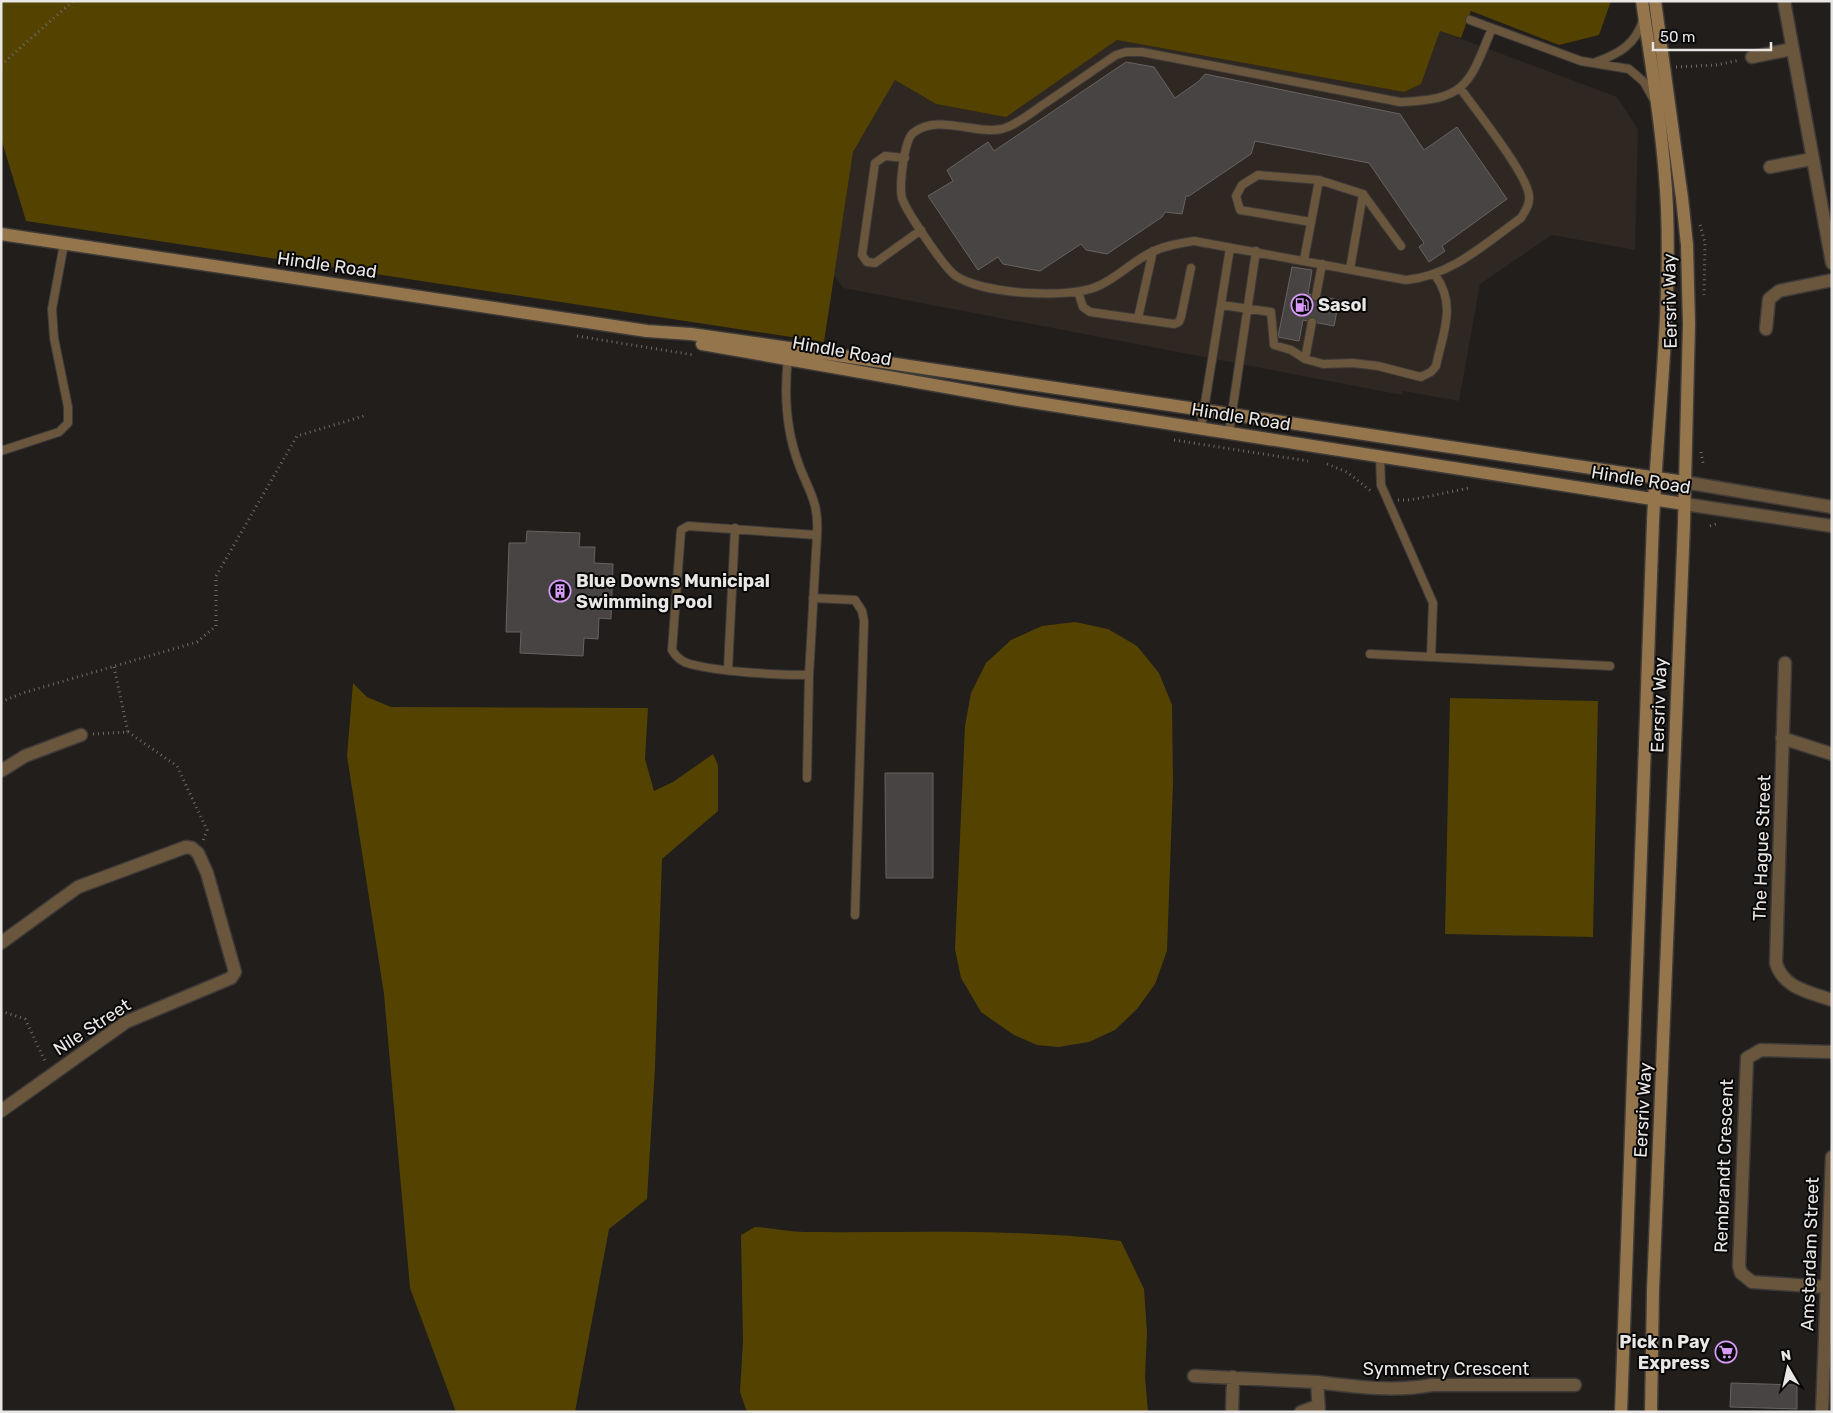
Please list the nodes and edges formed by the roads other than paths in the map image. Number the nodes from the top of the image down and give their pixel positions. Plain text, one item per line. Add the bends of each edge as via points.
1 (1642, 1) edge
2 (1656, 1) edge
3 (1784, 1) edge
4 (1644, 15) junction
5 (1470, 20) dead end
6 (1492, 28) junction
7 (1792, 49) junction
8 (1752, 57) road end
9 (1595, 62) junction
10 (1460, 88) junction
11 (1656, 104) junction
12 (905, 158) junction
13 (1812, 159) junction
14 (1770, 167) dead end
15 (1319, 180) junction
16 (1363, 194) junction
17 (1311, 222) junction
18 (921, 230) junction
19 (1, 234) edge
20 (64, 244) junction
21 (1401, 246) dead end
22 (1230, 248) junction
23 (1153, 251) junction
24 (1256, 251) junction
25 (1304, 260) junction
26 (1832, 263) edge
27 (1322, 264) junction
28 (1191, 268) dead end
29 (1350, 269) junction
30 (1435, 275) junction
31 (1832, 280) edge
32 (1078, 292) junction
33 (1316, 296) dead end
34 (1221, 305) junction
35 (1247, 307) junction
36 (1138, 318) junction
37 (1312, 322) dead end
38 (1766, 329) dead end
39 (789, 354) junction
40 (1305, 360) junction
41 (1204, 410) junction
42 (1232, 415) junction
43 (1201, 428) junction
44 (1229, 433) junction
45 (1, 451) edge
46 (1380, 457) junction
47 (1655, 478) junction
48 (1684, 482) junction
49 (1654, 499) junction
50 (1684, 504) junction
51 (1832, 507) edge
52 (1832, 526) edge
53 (735, 528) junction
54 (817, 536) junction
55 (813, 598) junction
56 (1370, 654) dead end
57 (1431, 657) junction
58 (1785, 662) dead end
59 (1610, 666) dead end
60 (728, 669) junction
61 (809, 675) junction
62 (81, 735) road end
63 (1782, 738) junction
64 (1832, 754) edge
65 (1, 771) edge
66 (807, 778) dead end
67 (855, 914) dead end
68 (1, 943) edge
69 (1832, 1000) edge
70 (1832, 1052) edge
71 (1, 1111) edge
72 (1832, 1157) edge
73 (1826, 1287) junction
74 (1194, 1376) dead end
75 (1233, 1377) junction
76 (1317, 1382) junction
77 (1574, 1385) dead end
78 (1318, 1409) edge
79 (1232, 1412) edge
80 (1301, 1412) edge
81 (1621, 1412) edge
82 (1651, 1412) edge
83 (1822, 1412) edge

1 - 4 main road, Eersriv Way
2 - 48 main road, Eersriv Way via 1687,245 1689,324
3 - 7 street
4 - 9 lane via 1631,43 1612,56
4 - 11 main road, Eersriv Way
5 - 6 lane
6 - 9 lane via 1567,56
6 - 10 lane via 1469,81
7 - 8 street
7 - 13 street
9 - 11 lane via 1620,66 1637,74
10 - 12 lane via 1439,99 1400,102 1142,52 1126,52 1116,55 1004,128 981,130 924,126 910,138
10 - 30 lane via 1522,176 1529,195 1528,206 1521,218
11 - 47 main road, Eersriv Way via 1667,210 1662,407
12 - 18 lane via 902,199
12 - 18 lane via 885,156 875,163 862,255 867,262 874,263
13 - 14 street
13 - 26 street
15 - 16 lane
15 - 17 lane
15 - 17 lane via 1258,175 1242,185 1236,196 1240,210
16 - 21 lane
16 - 29 lane
17 - 25 lane
18 - 32 lane via 956,276 984,286 1035,295
19 - 20 main road, Hindle Road
20 - 39 main road, Hindle Road via 647,331 691,334
20 - 45 lane via 52,309 68,423 59,432
22 - 23 lane via 1194,241
22 - 24 lane
22 - 34 lane
23 - 32 lane via 1112,279
23 - 36 lane
24 - 25 lane
24 - 35 lane
25 - 27 lane
27 - 29 lane
27 - 33 lane
28 - 36 lane via 1179,322
29 - 30 lane via 1406,280
30 - 40 lane via 1444,287 1448,310 1436,366 1426,376 1415,378 1378,366 1323,364
31 - 38 street via 1772,295
32 - 36 lane via 1086,311
34 - 35 lane
34 - 41 lane
35 - 40 lane via 1271,312 1274,345 1291,350
35 - 42 lane
37 - 40 lane
39 - 41 main road, Hindle Road
39 - 43 main road, Hindle Road
39 - 54 lane via 786,399 791,440 813,495 818,520
41 - 42 main road, Hindle Road
41 - 43 lane
42 - 44 lane
42 - 47 main road, Hindle Road
43 - 44 main road, Hindle Road
44 - 46 main road, Hindle Road
46 - 49 main road, Hindle Road
46 - 57 lane via 1381,485 1433,604
47 - 48 main road, Hindle Road
47 - 49 main road, Eersriv Way
48 - 50 main road, Eersriv Way
48 - 51 street, Hindle Road
49 - 50 main road, Hindle Road
49 - 81 main road, Eersriv Way
50 - 52 street, Hindle Road
50 - 82 main road, Eersriv Way
53 - 54 lane
53 - 60 lane
53 - 60 lane via 688,526 681,530 672,650 675,656 690,664
54 - 55 lane
55 - 61 lane
55 - 67 lane via 855,600 864,621
56 - 57 lane
57 - 59 lane
58 - 63 street, The Hague Street
60 - 61 lane
61 - 66 lane
62 - 65 street via 25,756
63 - 64 street
63 - 69 street, The Hague Street via 1776,963 1778,972 1788,983
68 - 71 street, Nile Street via 69,892 87,883 181,848 192,848 199,855 235,972 231,978 126,1022
70 - 73 street, Rembrandt Crescent via 1761,1050 1747,1058 1739,1266 1741,1273 1752,1282
72 - 73 street, Amsterdam Street
73 - 83 street, Amsterdam Street
74 - 75 street, Symmetry Crescent
75 - 76 street, Symmetry Crescent
75 - 79 street
76 - 77 street, Symmetry Crescent via 1382,1389
76 - 78 street
78 - 80 street

